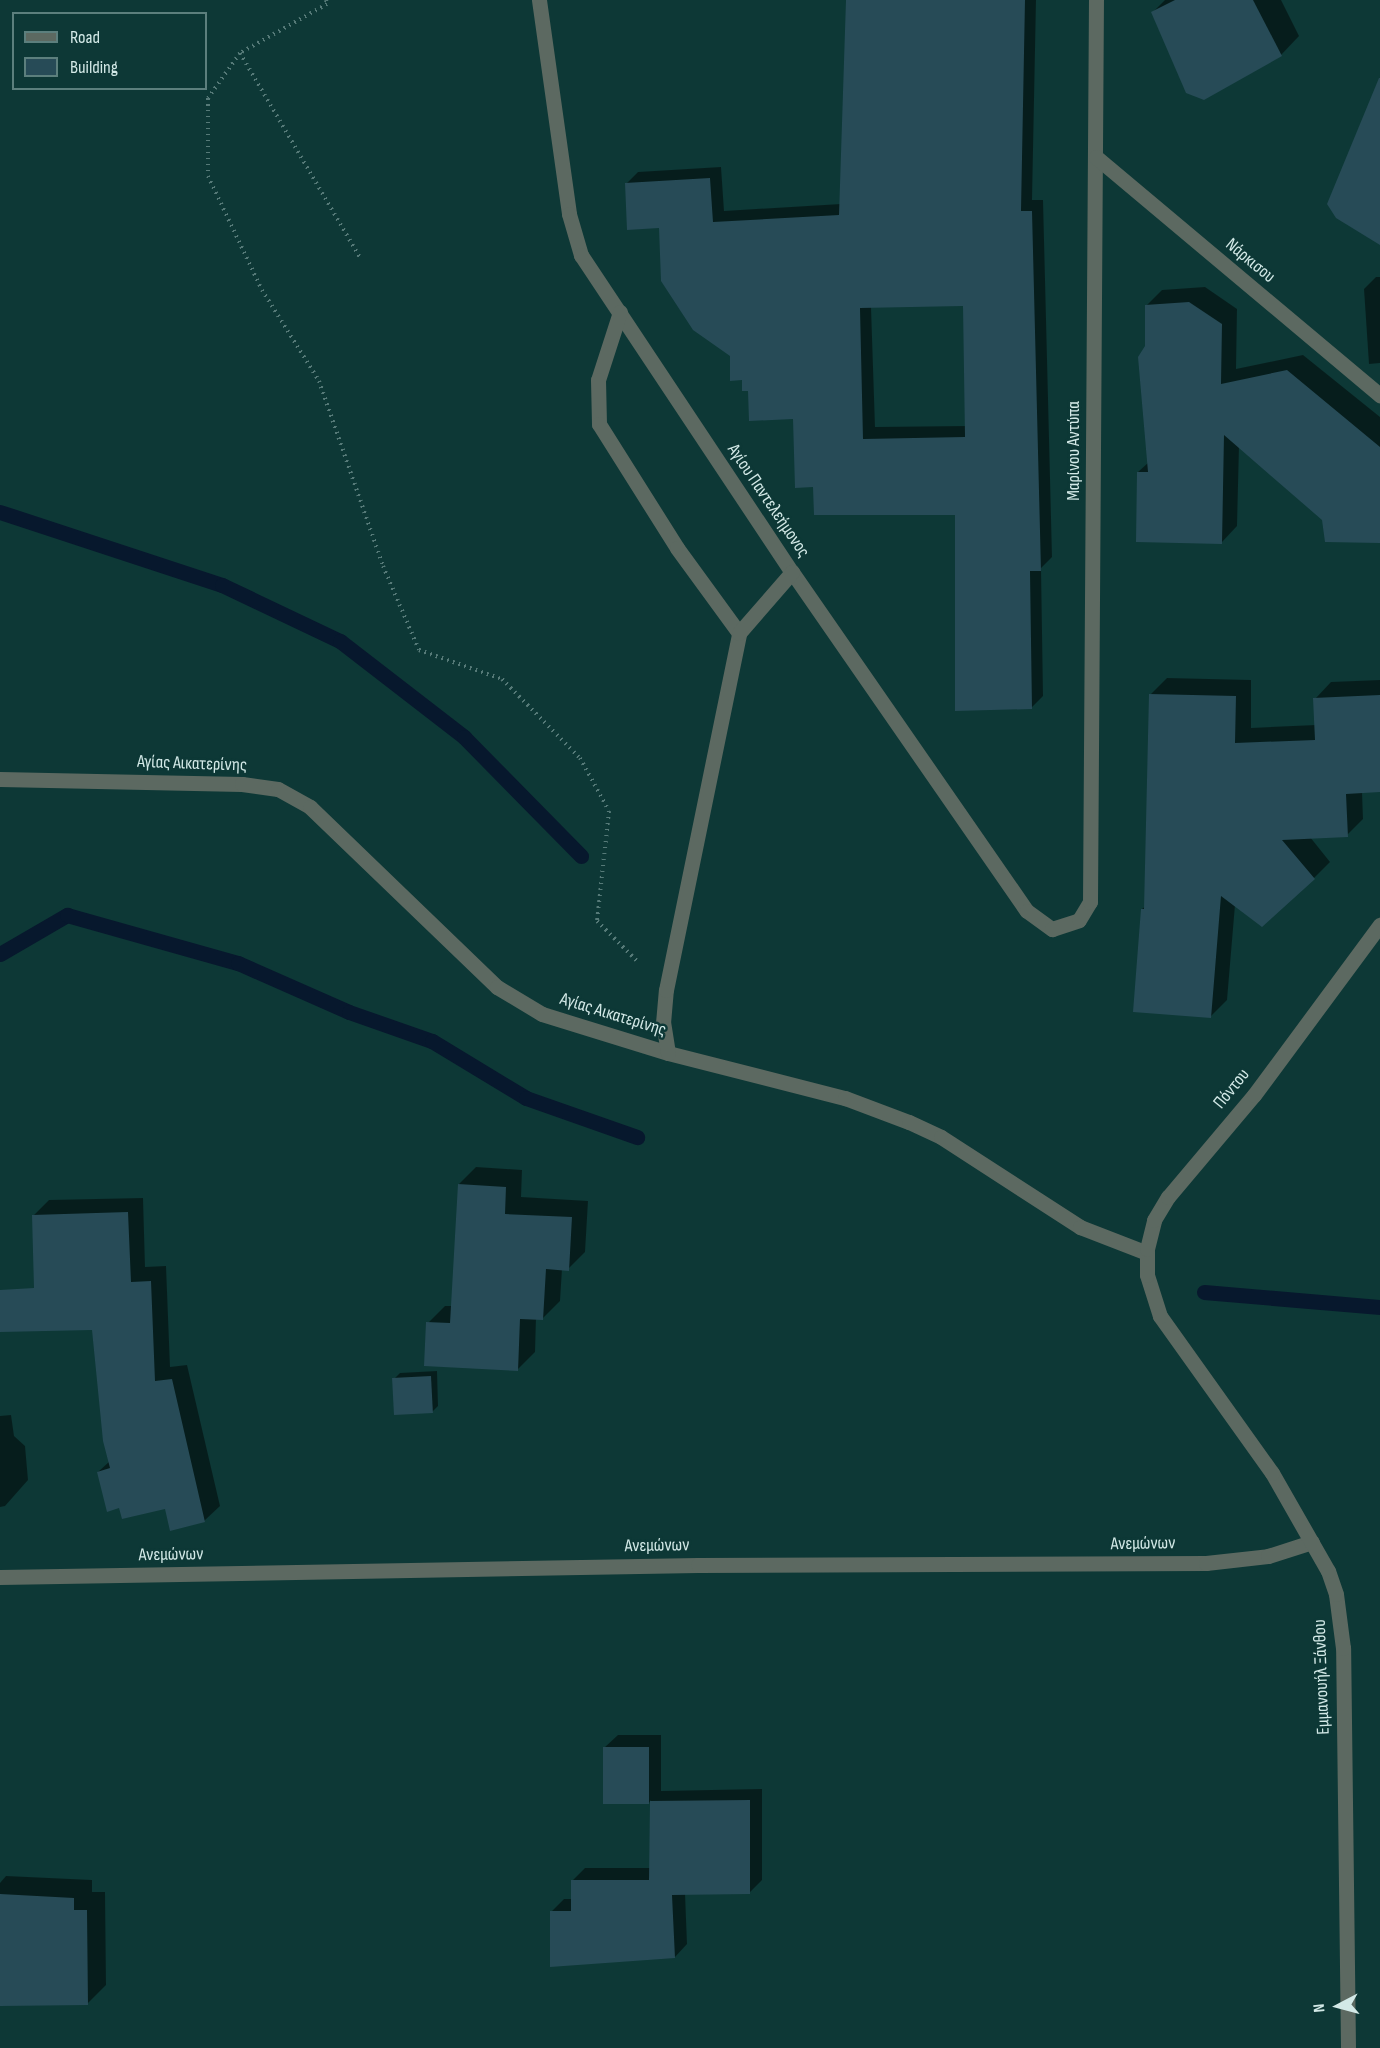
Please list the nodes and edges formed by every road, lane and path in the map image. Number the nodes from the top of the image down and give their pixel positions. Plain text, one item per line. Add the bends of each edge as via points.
1 (326, 0) edge
2 (539, 0) edge
3 (1096, 0) edge
4 (240, 53) junction
5 (1096, 157) junction
6 (361, 259) dead end
7 (620, 312) junction
8 (1380, 395) edge
9 (792, 572) junction
10 (739, 633) junction
11 (0, 779) edge
12 (1090, 902) joint
13 (1380, 925) edge
14 (666, 990) junction
15 (668, 1053) junction
16 (1147, 1253) junction
17 (1150, 1287) joint
18 (1312, 1542) junction
19 (0, 1577) edge
20 (1348, 2048) edge

1 - 4 path via 327,4
2 - 7 street, Αγίου Παντελεήμονος via 574,237 581,255
3 - 5 street, Μαρίνου Αντύπα
4 - 6 path
4 - 14 path via 208,99 208,176 262,290 320,381 383,566 419,650 502,679 580,758 609,811 597,921
5 - 8 street, Νάρκισου
5 - 12 street, Μαρίνου Αντύπα
7 - 9 street, Αγίου Παντελεήμονος
7 - 10 street via 598,380 599,424 677,548
9 - 10 street
9 - 12 street, Αγίου Παντελεήμονος via 1027,911 1052,929 1079,920
10 - 14 street
11 - 15 street, Αγίας Αικατερίνης via 242,784 278,789 310,807 497,987 543,1014
13 - 16 street, Πόντου via 1254,1095 1168,1197 1154,1220
14 - 15 street via 663,1023
15 - 16 street, Αγίας Αικατερίνης via 845,1098 909,1122 941,1137 1080,1227
16 - 17 street, Πόντου
17 - 18 street, Εμμανουήλ Ξάνθου via 1167,1327 1272,1473
18 - 19 street, Ανεμώνων via 1268,1556 1206,1563 698,1565
18 - 20 street, Εμμανουήλ Ξάνθου via 1328,1571 1342,1621

